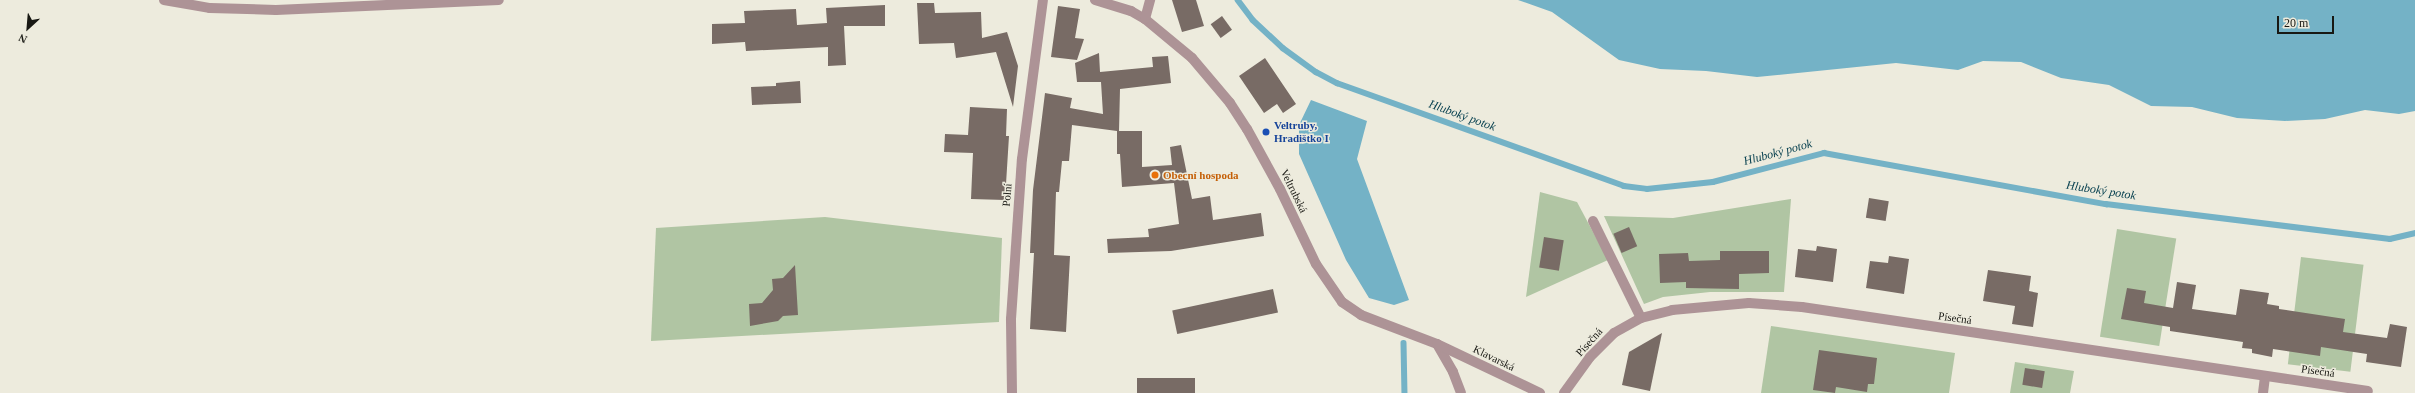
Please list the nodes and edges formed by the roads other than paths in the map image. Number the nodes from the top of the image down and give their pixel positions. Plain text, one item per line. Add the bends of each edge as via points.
1 (164, 0) edge
2 (499, 0) edge
3 (1043, 0) edge
4 (1095, 0) edge
5 (1150, 0) edge
6 (1145, 19) junction
7 (1594, 221) dead end
8 (1641, 318) junction
9 (1438, 344) junction
10 (2265, 376) junction
11 (2368, 390) dead end
12 (1012, 393) edge
13 (1461, 393) edge
14 (1540, 393) edge
15 (1564, 393) edge
16 (2263, 393) edge

1 - 2 street via 210,8 276,10
3 - 12 street, Polní via 1022,159 1011,319
4 - 6 street, Veltrubská via 1131,11
5 - 6 street
6 - 9 street, Veltrubská via 1192,58 1230,103 1264,158 1316,264 1342,302 1361,315
7 - 8 street
8 - 10 street, Písečná via 1672,310 1716,304 1748,303 1802,307
8 - 15 street, Písečná via 1614,333 1590,357
9 - 13 street
9 - 14 street, Klavarská
10 - 11 street, Písečná
10 - 16 street

